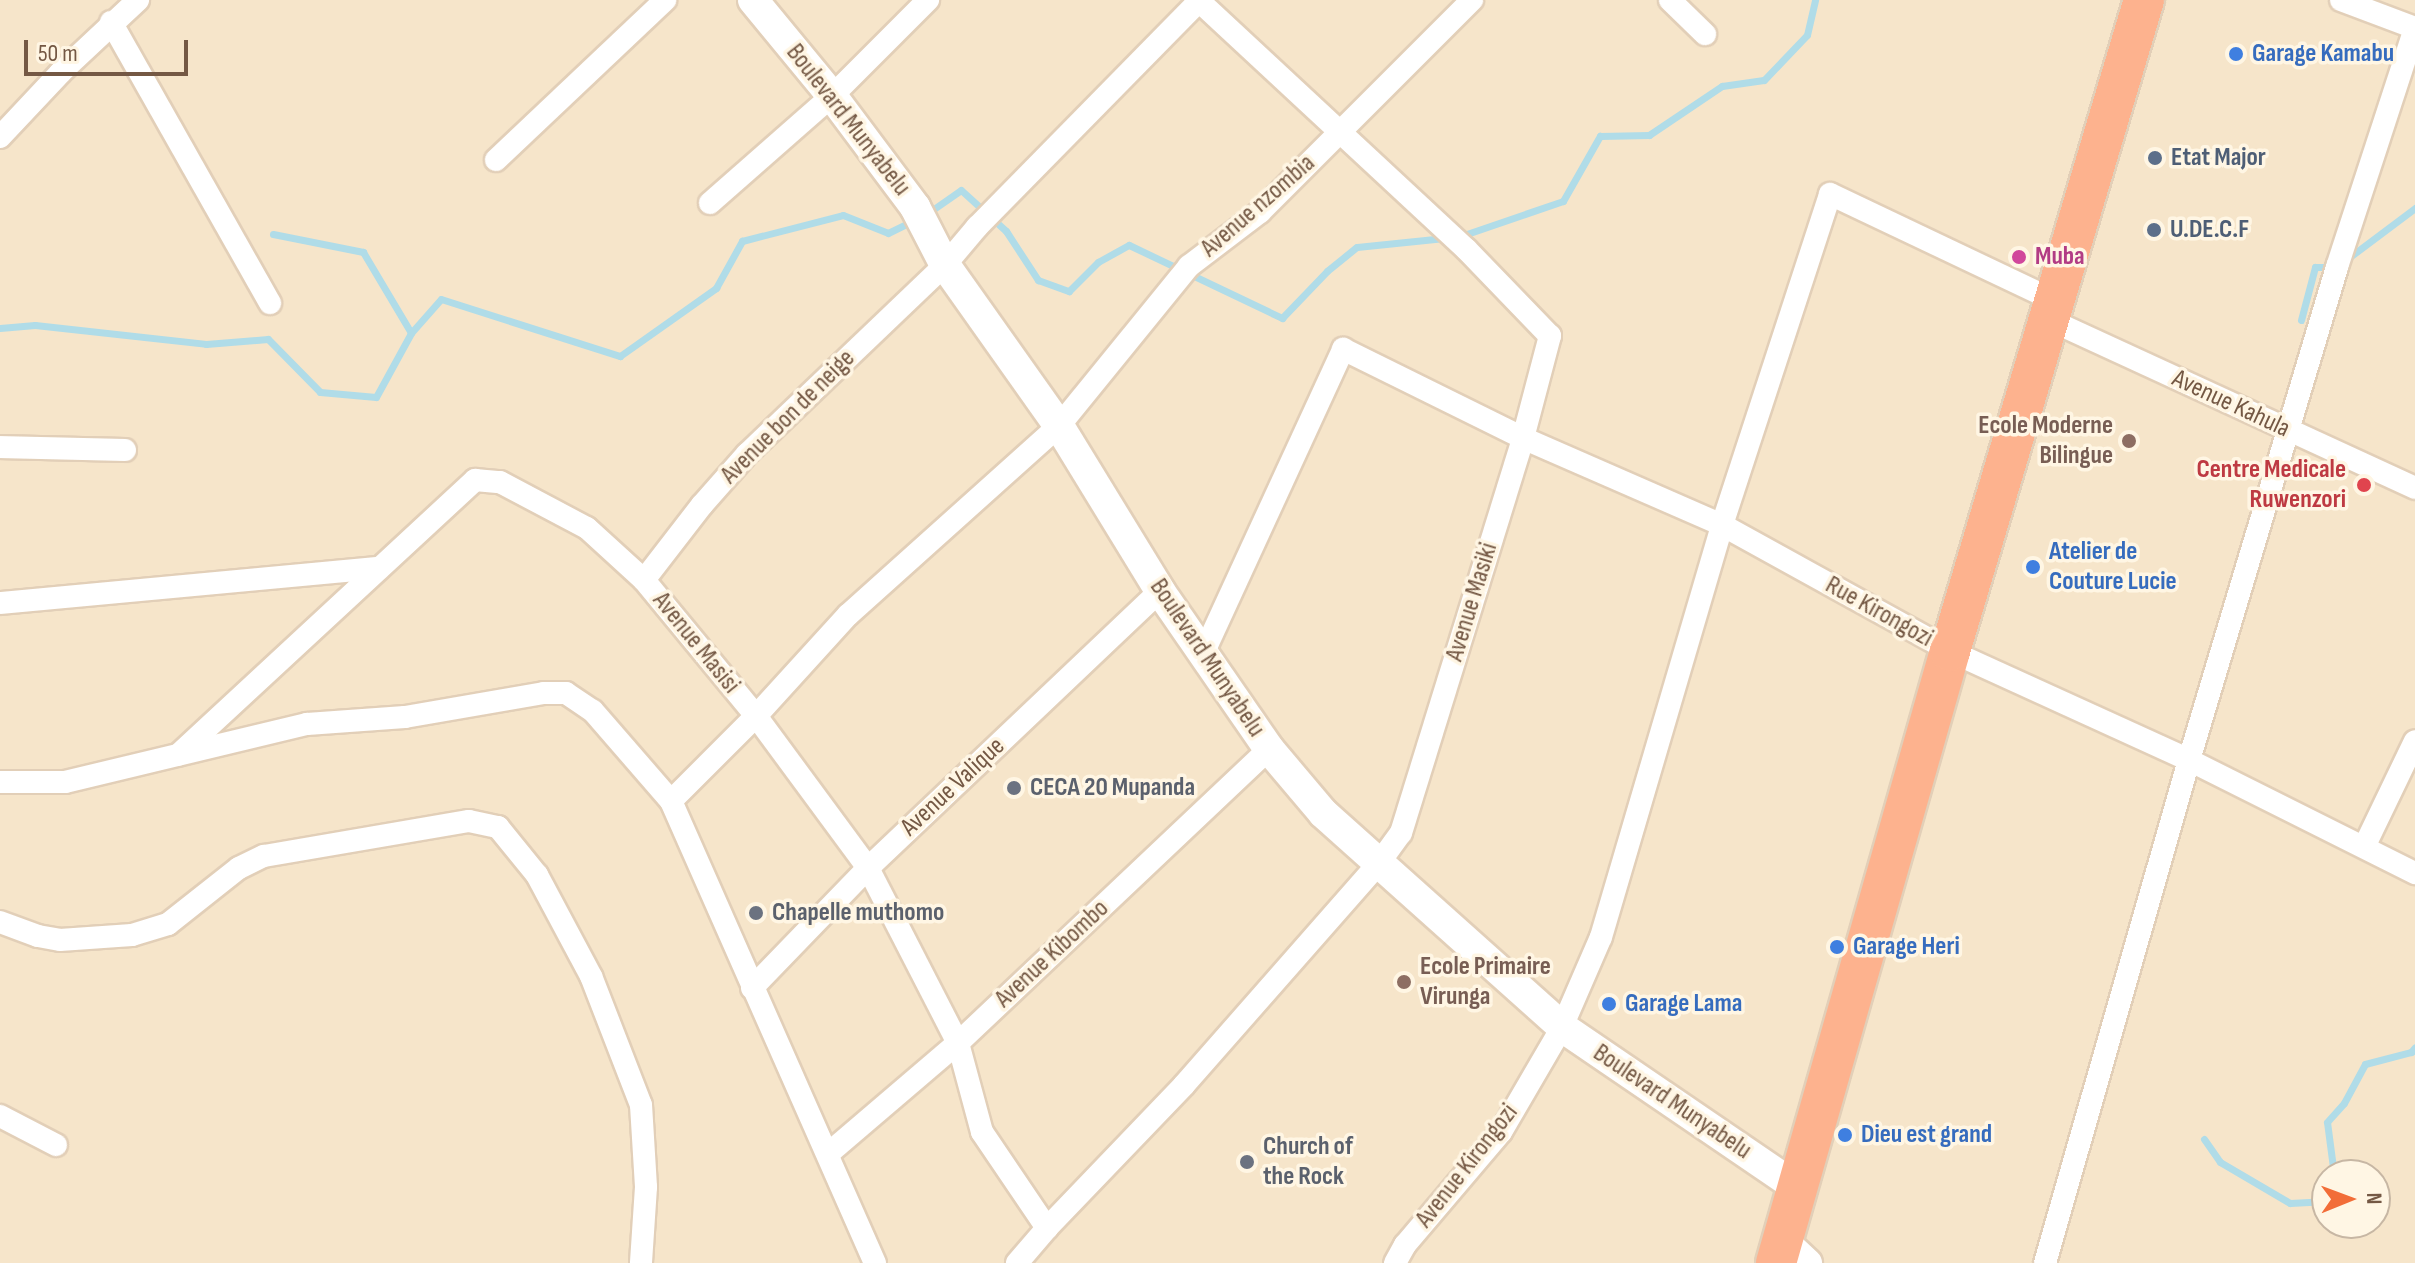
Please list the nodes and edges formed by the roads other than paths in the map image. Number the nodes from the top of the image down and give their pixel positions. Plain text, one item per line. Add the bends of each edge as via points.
1 (138, 0) edge
2 (665, 0) edge
3 (753, 0) edge
4 (928, 0) edge
5 (1199, 0) edge
6 (1472, 0) edge
7 (1670, 0) edge
8 (2144, 0) edge
9 (2341, 0) edge
10 (111, 22) junction
11 (2415, 28) edge
12 (1705, 34) dead end
13 (832, 96) junction
14 (1341, 132) junction
15 (0, 137) edge
16 (496, 160) dead end
17 (710, 203) dead end
18 (945, 265) junction
19 (270, 303) dead end
20 (2050, 310) junction
21 (1059, 426) junction
22 (2288, 431) junction
23 (1523, 438) junction
24 (0, 447) edge
25 (125, 450) dead end
26 (2415, 488) edge
27 (1722, 525) junction
28 (379, 568) junction
29 (644, 580) junction
30 (1160, 591) junction
31 (0, 603) edge
32 (1950, 651) junction
33 (1203, 654) junction
34 (756, 716) junction
35 (2415, 741) edge
36 (1269, 749) junction
37 (178, 755) junction
38 (2189, 760) junction
39 (0, 782) edge
40 (671, 801) junction
41 (2365, 845) junction
42 (1379, 863) junction
43 (868, 868) junction
44 (2415, 873) edge
45 (0, 922) edge
46 (752, 988) junction
47 (1562, 1027) junction
48 (958, 1043) junction
49 (0, 1116) edge
50 (56, 1145) dead end
51 (829, 1153) junction
52 (1798, 1188) junction
53 (1047, 1228) junction
54 (1789, 1256) edge
55 (641, 1263) edge
56 (875, 1263) edge
57 (1017, 1263) edge
58 (1395, 1263) edge
59 (2045, 1263) edge

1 - 10 street
2 - 16 street
3 - 13 street, Boulevard Munyabelu
4 - 13 street
5 - 14 street
5 - 18 street, Avenue bon de neige
6 - 14 street, Avenue nzombia
7 - 12 street
8 - 20 highway
9 - 11 street
10 - 15 street
10 - 19 street
11 - 22 street
13 - 17 street
13 - 18 street, Boulevard Munyabelu via 920,216
14 - 21 street, Avenue nzombia via 1260,212 1182,275
14 - 23 street, Avenue Masiki via 1550,336
18 - 21 street, Boulevard Munyabelu
18 - 29 street, Avenue bon de neige via 747,454
20 - 22 street, Avenue Kahula
20 - 27 street, Avenue Kahula via 1830,194
20 - 32 highway
21 - 30 street, Boulevard Munyabelu
21 - 34 street, Avenue nzombia via 848,615
22 - 26 street, Avenue Kahula
22 - 38 street
23 - 27 street, Rue Kirongozi
23 - 33 street, Rue Kirongozi via 1343,349
23 - 42 street, Avenue Masiki via 1401,833
24 - 25 street
27 - 32 street, Rue Kirongozi
27 - 47 street, Avenue Kirongozi via 1601,937
28 - 29 street, Avenue Masisi via 475,480 489,479 587,528
28 - 31 street
28 - 37 street, Avenue Masisi
29 - 34 street, Avenue Masisi
30 - 33 street, Boulevard Munyabelu
30 - 43 street, Avenue Valique
32 - 38 street, Rue Kirongozi
32 - 52 highway
33 - 36 street, Boulevard Munyabelu
34 - 40 street, Avenue nzombia
34 - 43 street, Avenue Masisi
35 - 41 street
36 - 42 street, Boulevard Munyabelu via 1323,813
36 - 48 street, Avenue Kibombo
37 - 39 street via 65,782
37 - 40 street via 307,724 405,717 566,693 593,711
38 - 41 street, Rue Kirongozi
38 - 59 street
40 - 46 street
41 - 44 street, Rue Kirongozi
42 - 47 street, Boulevard Munyabelu
42 - 53 street, Avenue Masiki via 1184,1085
43 - 46 street, Avenue Valique
43 - 48 street, Avenue Masisi
45 - 55 street via 60,940 132,935 168,924 239,868 264,856 469,821 498,827 537,875 591,976 641,1105 646,1187
46 - 51 street
47 - 52 street, Boulevard Munyabelu
47 - 58 street, Avenue Kirongozi via 1501,1132
48 - 51 street, Avenue Kibombo
48 - 53 street, Avenue Masisi via 982,1132
49 - 50 street
51 - 56 street
52 - 54 highway
53 - 57 street, Avenue Masiki

